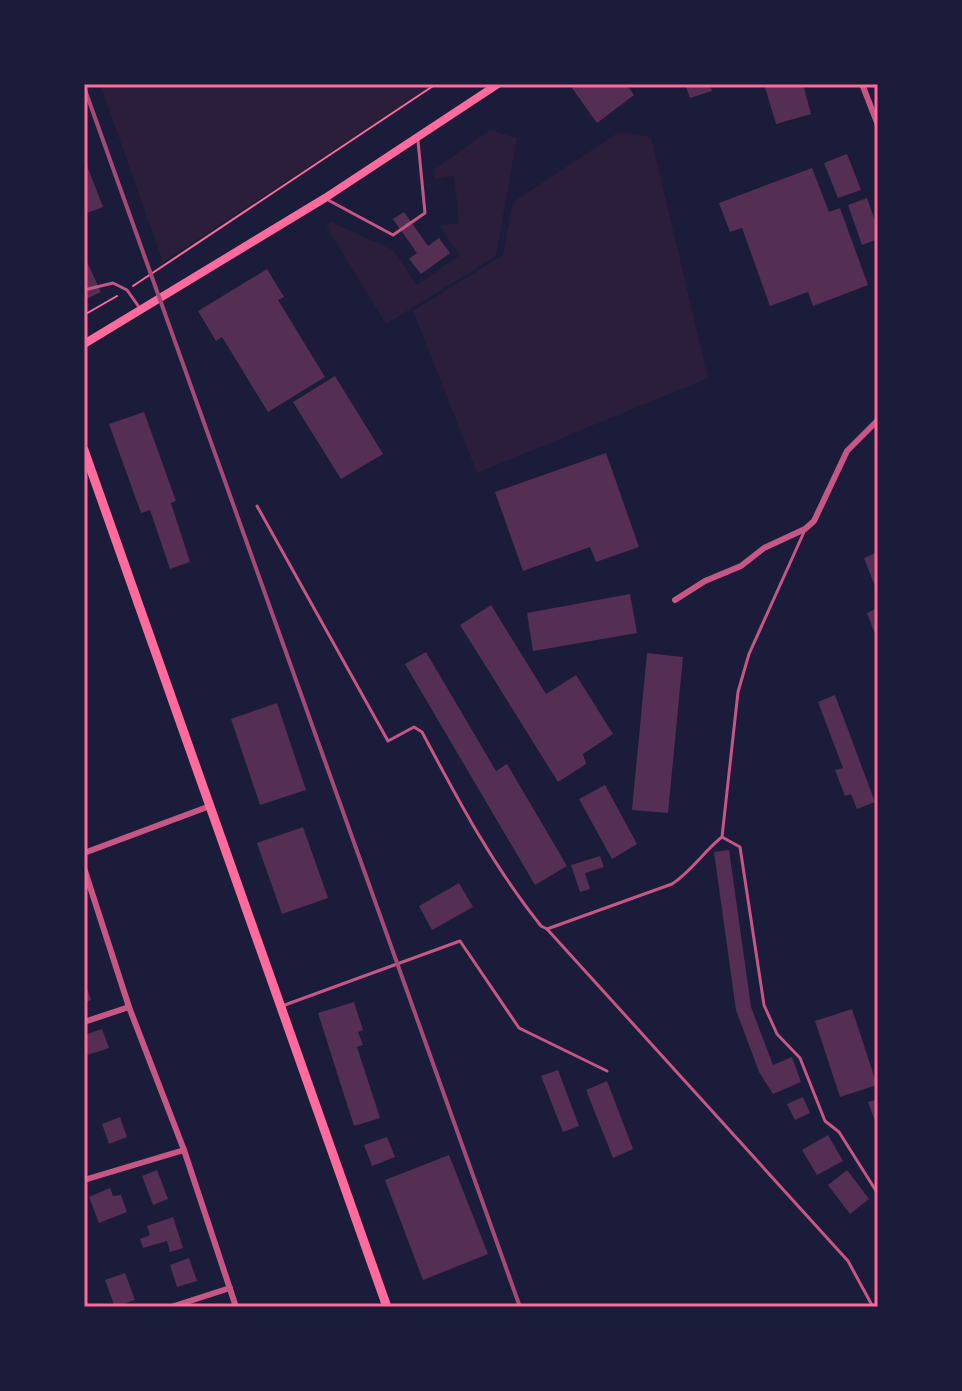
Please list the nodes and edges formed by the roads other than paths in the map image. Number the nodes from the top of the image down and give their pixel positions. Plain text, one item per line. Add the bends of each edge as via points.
1 (498, 84) edge
2 (862, 84) edge
3 (878, 125) edge
4 (418, 137) junction
5 (325, 198) junction
6 (84, 290) edge
7 (141, 310) junction
8 (84, 344) edge
9 (878, 420) edge
10 (84, 450) edge
11 (257, 506) dead end
12 (805, 529) junction
13 (675, 600) dead end
14 (210, 806) junction
15 (722, 837) junction
16 (84, 853) edge
17 (84, 868) edge
18 (547, 929) junction
19 (281, 1006) junction
20 (129, 1007) junction
21 (84, 1022) edge
22 (607, 1071) dead end
23 (184, 1150) junction
24 (84, 1180) edge
25 (878, 1194) edge
26 (230, 1288) junction
27 (171, 1307) edge
28 (236, 1307) edge
29 (387, 1307) edge
30 (873, 1307) edge

1 - 4 main road
2 - 3 street
4 - 5 main road
4 - 5 lane via 425,213 393,235
5 - 7 main road
6 - 7 lane via 107,282 120,285
7 - 8 main road
9 - 12 street via 847,451 814,521
10 - 14 main road
11 - 18 lane via 388,741 414,727 422,732 512,890
12 - 13 street
12 - 15 lane via 749,654 738,692
14 - 16 street
14 - 19 main road
15 - 18 lane via 672,884
15 - 25 lane via 740,847 764,1005 777,1034 800,1058 825,1121 839,1132
17 - 20 street
18 - 30 lane via 848,1261
19 - 22 lane via 460,941 519,1028
19 - 29 main road
20 - 21 street
20 - 23 street
23 - 24 street
23 - 26 street
26 - 27 street
26 - 28 street

